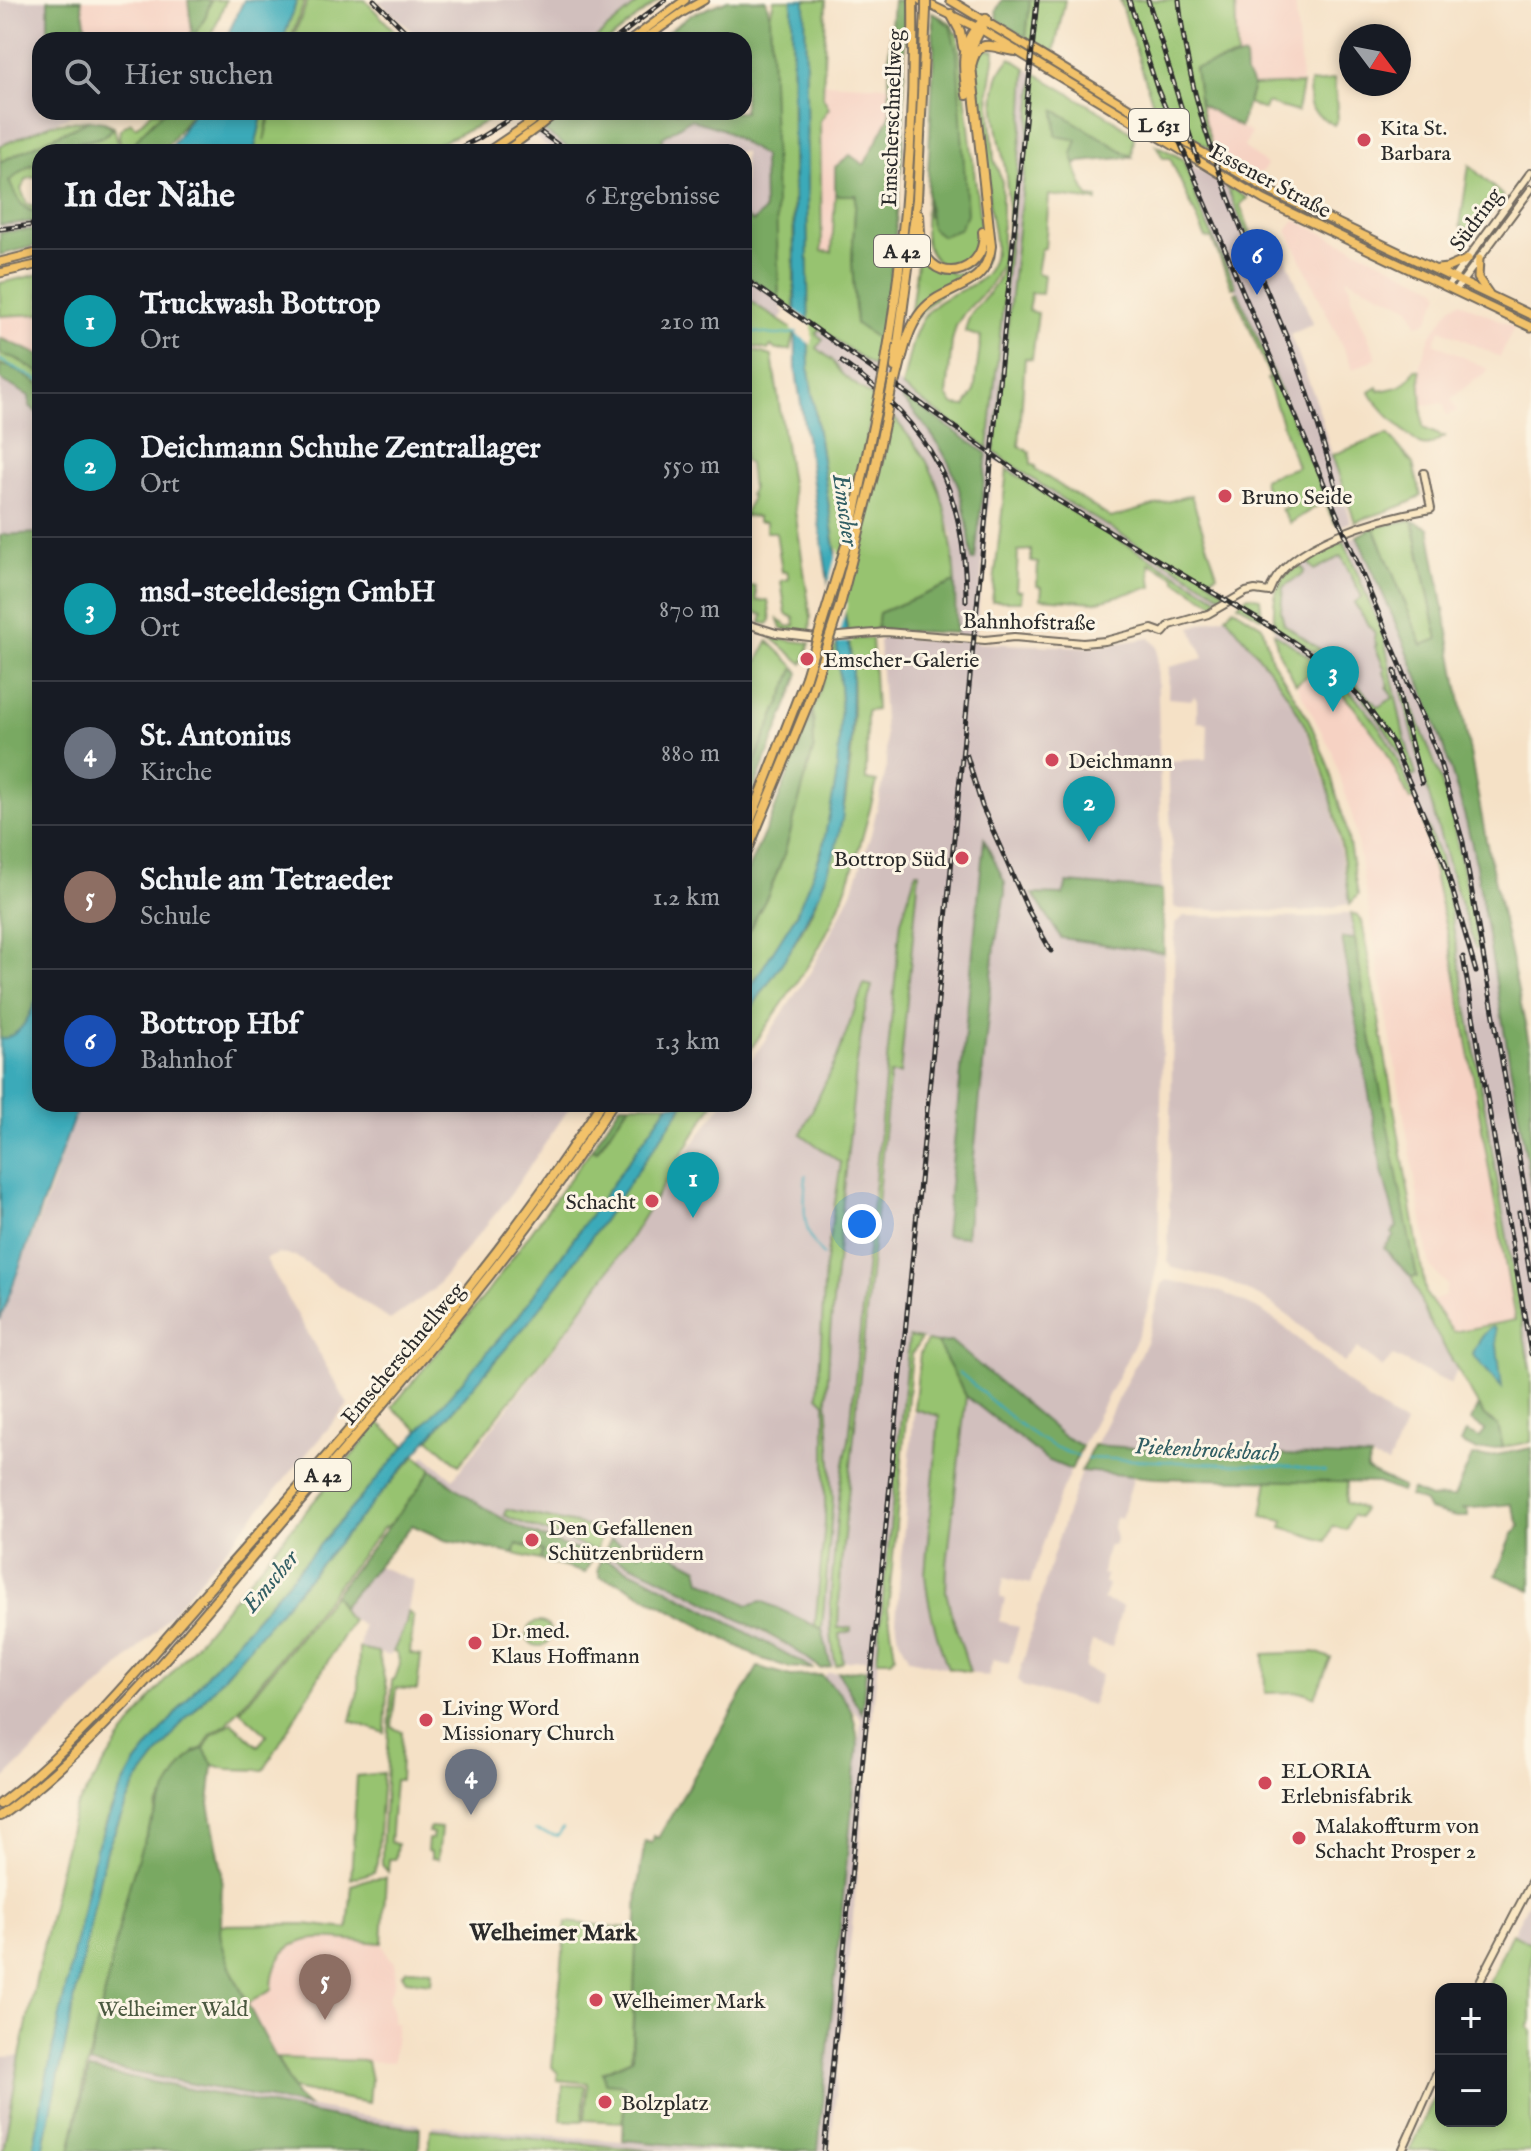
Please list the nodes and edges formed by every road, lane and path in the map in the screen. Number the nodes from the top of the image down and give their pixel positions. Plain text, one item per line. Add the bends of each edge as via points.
1 (685, 0) edge
2 (704, 0) edge
3 (950, 0) edge
4 (920, 3) edge
5 (951, 14) junction
6 (986, 19) junction
7 (979, 29) junction
8 (642, 32) edge
9 (654, 32) edge
10 (963, 51) junction
11 (1016, 51) junction
12 (972, 86) junction
13 (537, 120) edge
14 (543, 120) edge
15 (531, 127) junction
16 (501, 144) edge
17 (513, 144) edge
18 (1531, 172) edge
19 (1531, 189) edge
20 (917, 199) junction
21 (32, 254) edge
22 (1468, 259) junction
23 (1479, 259) junction
24 (0, 262) edge
25 (32, 266) edge
26 (1432, 268) junction
27 (0, 273) edge
28 (1454, 278) junction
29 (1462, 282) junction
30 (1451, 289) junction
31 (1490, 296) junction
32 (1531, 315) edge
33 (1531, 327) edge
34 (894, 380) junction
35 (1424, 473) dead end
36 (752, 625) edge
37 (752, 816) edge
38 (752, 840) edge
39 (596, 1112) edge
40 (607, 1112) edge
41 (0, 1804) edge
42 (0, 1816) edge
43 (1531, 1883) edge
44 (1479, 1983) edge
45 (1435, 2077) edge
46 (1402, 2151) edge

1 - 8 main road
2 - 9 main road
3 - 6 main road, Essener Straße / L 631
4 - 5 main road, Essener Straße / L 631
4 - 20 highway, A 42
4 - 37 highway, Emscherschnellweg / A 42, bridge via 908,187 884,373 853,522 806,677
5 - 7 main road, Essener Straße / L 631
5 - 10 highway
6 - 7 highway
6 - 26 main road, Essener Straße / L 631 via 1231,169
7 - 10 highway
7 - 11 main road, Essener Straße / L 631
7 - 12 highway via 968,62
10 - 20 highway via 984,240 972,264 948,270 927,257
11 - 12 highway via 992,44 979,49 971,66
11 - 30 main road, Essener Straße / L 631 via 1267,202
12 - 34 highway via 989,257 980,275 935,299 918,317
13 - 15 main road
14 - 15 main road
15 - 16 main road
15 - 17 main road
18 - 22 street, Südring
19 - 23 street, Südring
20 - 34 highway, A 42
21 - 24 main road
22 - 26 main road
22 - 28 street, Südring
23 - 29 street, Südring
23 - 31 main road via 1478,278
25 - 27 main road
26 - 28 main road, Essener Straße / L 631
28 - 29 main road, Essener Straße / L 631
28 - 30 street, Südring
29 - 30 street, Südring
29 - 31 main road, Essener Straße / L 631
30 - 33 main road, Essener Straße / L 631
31 - 32 main road, Essener Straße / L 631
34 - 38 highway, bridge via 852,562 807,706
35 - 36 street, Bahnhofstraße via 1431,509 1340,534 1282,570 1269,592 1246,592 1208,614 1170,625 1163,633 1152,629 1083,643 886,632 828,638
39 - 41 highway, Emscherschnellweg / A 42 via 496,1253 368,1407 111,1702
40 - 42 highway, Emscherschnellweg / A 42 via 493,1272 252,1557 84,1745
43 - 44 street
45 - 46 street

